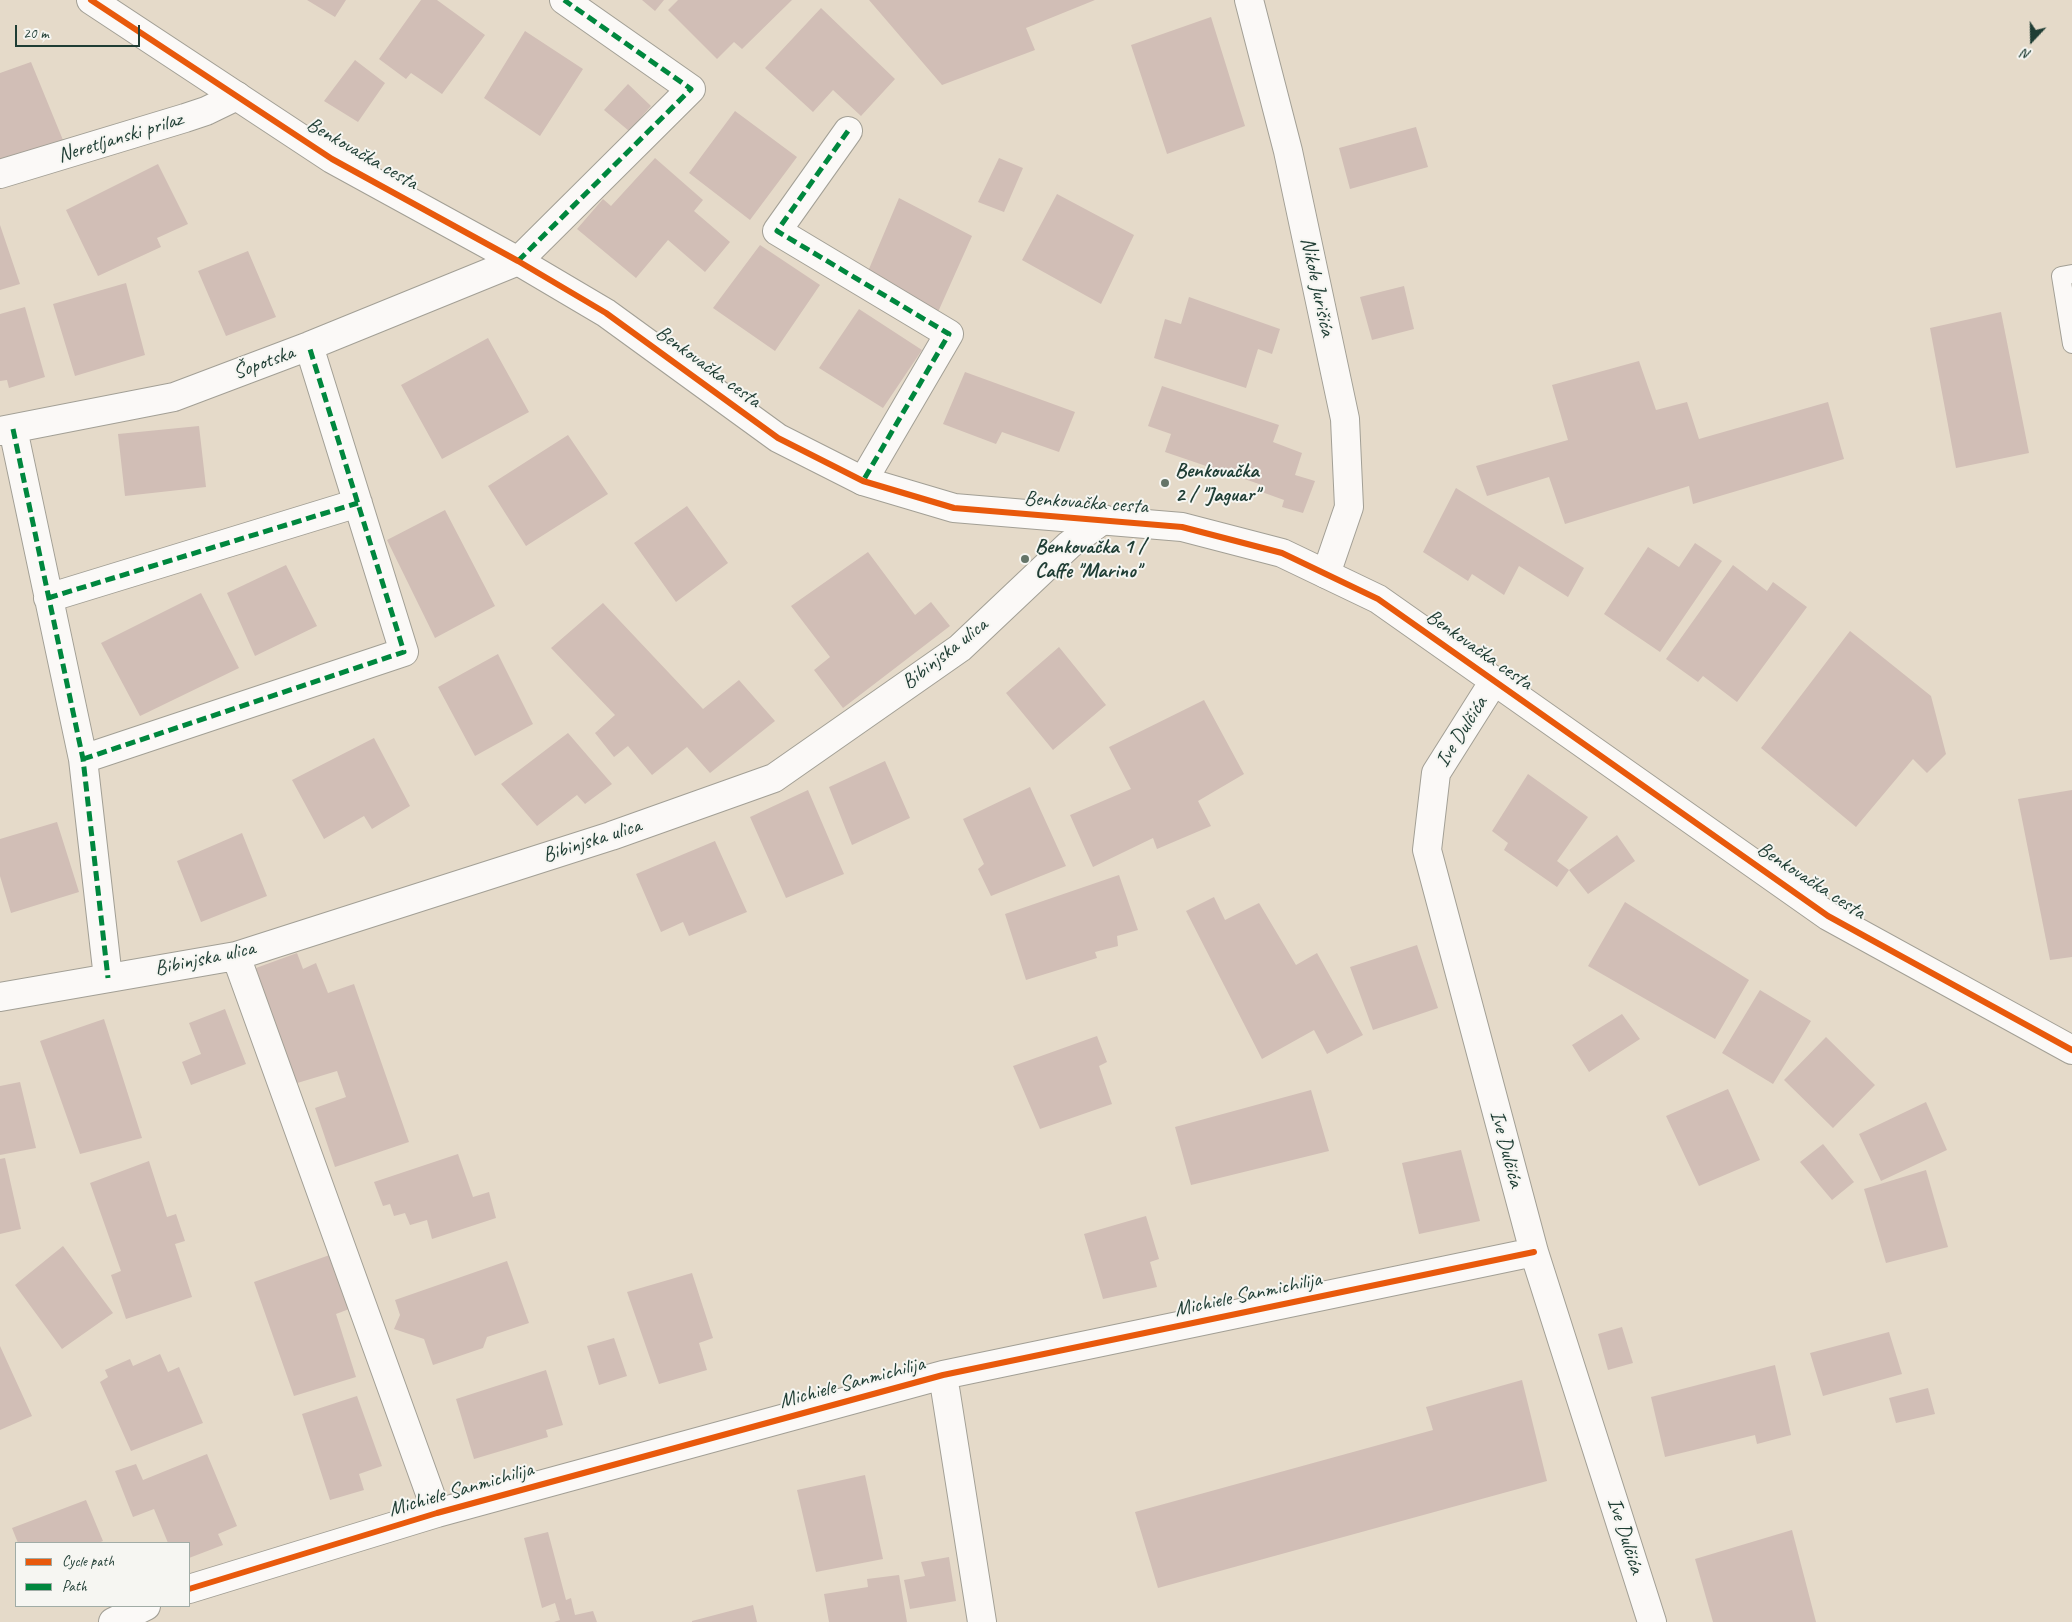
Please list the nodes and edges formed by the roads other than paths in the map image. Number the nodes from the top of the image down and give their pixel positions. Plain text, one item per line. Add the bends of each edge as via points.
1 (91, 0) edge
2 (564, 0) edge
3 (1249, 0) edge
4 (237, 96) junction
5 (848, 132) dead end
6 (0, 174) edge
7 (518, 261) junction
8 (2072, 274) edge
9 (2072, 344) edge
10 (309, 346) junction
11 (6, 430) edge
12 (863, 481) junction
13 (358, 503) junction
14 (1104, 519) junction
15 (1326, 574) junction
16 (48, 598) junction
17 (1494, 681) junction
18 (83, 759) junction
19 (236, 956) junction
20 (108, 978) junction
21 (0, 997) edge
22 (2072, 1050) edge
23 (1534, 1252) junction
24 (943, 1375) junction
25 (437, 1513) junction
26 (190, 1589) edge
27 (144, 1607) edge
28 (113, 1622) edge
29 (982, 1622) edge
30 (1652, 1622) edge

1 - 4 street, Benkovačka cesta
2 - 7 street via 691,88
3 - 15 street, Nikole Jurišića via 1288,151 1345,419 1349,507
4 - 6 street, Neretljanski prilaz via 185,118
4 - 7 street, Benkovačka cesta via 332,159
5 - 12 street via 777,231 949,334
7 - 10 street, Šopotska
7 - 12 street, Benkovačka cesta via 606,313 778,438
8 - 9 lane via 2061,276
10 - 11 street, Šopotska via 174,397
10 - 13 street
11 - 16 street
12 - 14 street, Benkovačka cesta via 954,508
13 - 16 street
13 - 18 street via 404,652
14 - 15 street, Benkovačka cesta via 1182,527 1282,553
14 - 19 street, Bibinjska ulica via 1069,545 960,648 774,778 611,836
15 - 17 street, Benkovačka cesta via 1378,599
16 - 18 street
17 - 22 street, Benkovačka cesta via 1828,916
17 - 23 street, Ive Dulčića via 1436,773 1426,850
18 - 20 street
19 - 20 street, Bibinjska ulica
19 - 25 street
20 - 21 street, Bibinjska ulica
23 - 24 street, Michiele Sanmichilija
23 - 30 street, Ive Dulčića
24 - 25 street, Michiele Sanmichilija
24 - 29 street
25 - 26 street, Michiele Sanmichilija
27 - 28 street

